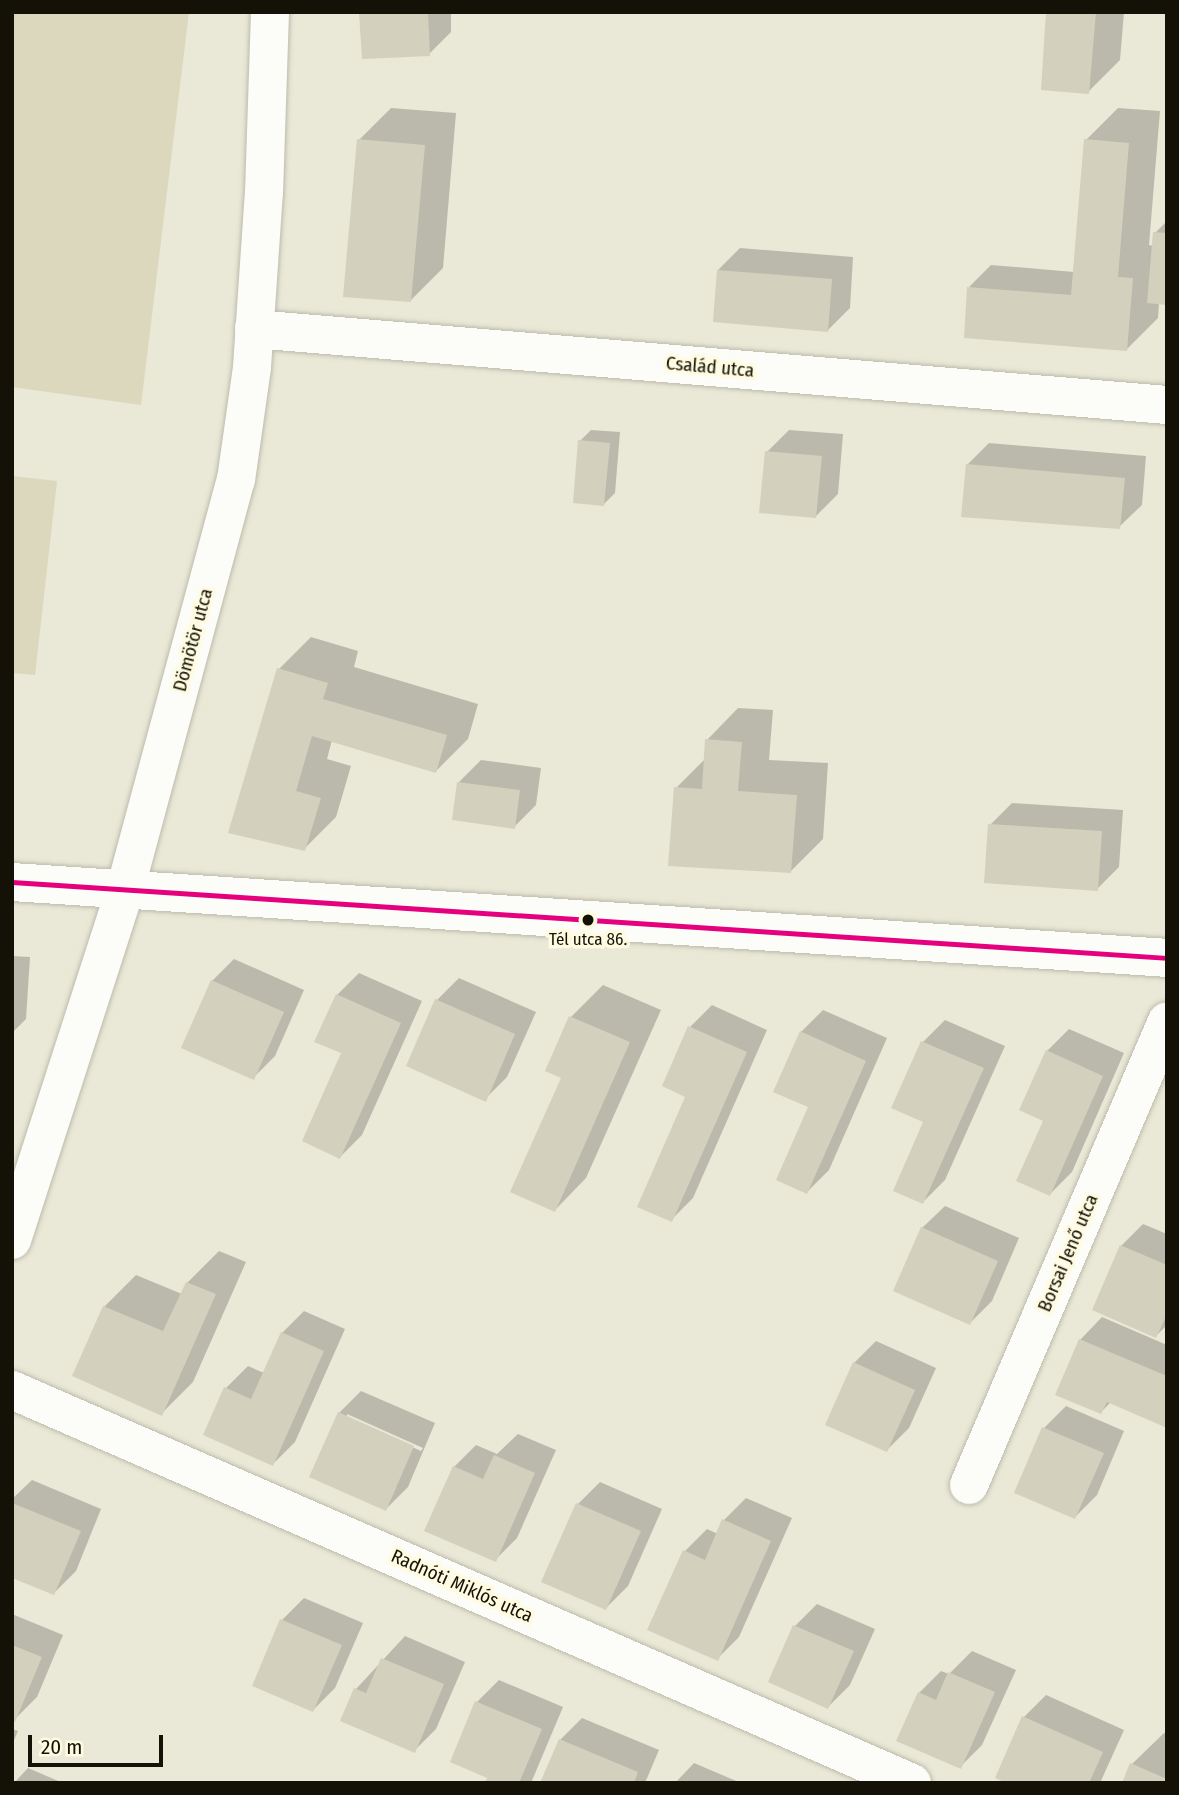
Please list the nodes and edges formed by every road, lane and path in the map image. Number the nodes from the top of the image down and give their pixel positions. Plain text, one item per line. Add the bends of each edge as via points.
1 (269, 15) edge
2 (254, 329) junction
3 (1167, 405) edge
4 (12, 882) edge
5 (125, 890) junction
6 (1167, 958) edge
7 (1167, 1021) edge
8 (12, 1240) edge
9 (12, 1390) edge
10 (969, 1485) dead end
11 (912, 1783) edge

1 - 2 street, Dömötör utca
2 - 3 street, Család utca
2 - 5 street, Dömötör utca via 236,480
4 - 5 street
5 - 6 street
5 - 8 street, Dömötör utca
7 - 10 street, Borsai Jenő utca
9 - 11 street, Radnóti Miklós utca

